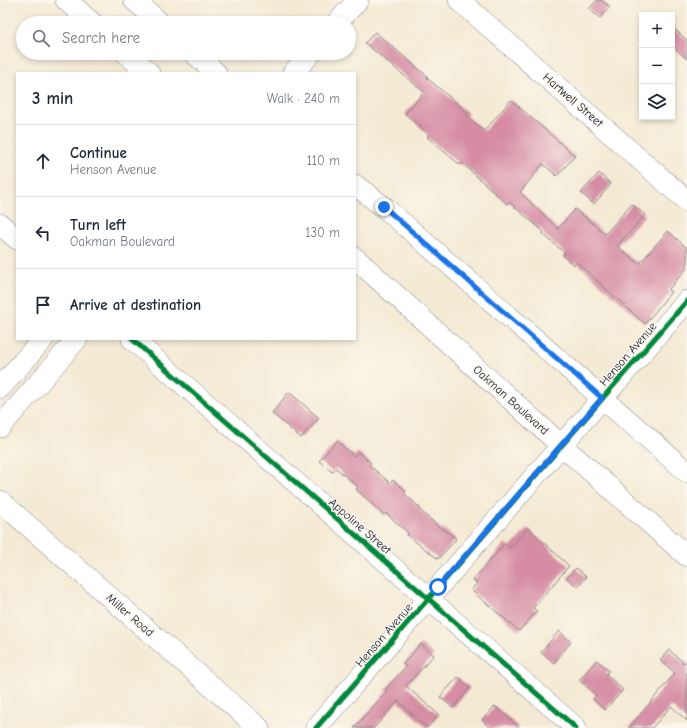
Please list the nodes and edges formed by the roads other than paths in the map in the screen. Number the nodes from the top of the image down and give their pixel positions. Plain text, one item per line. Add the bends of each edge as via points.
1 (66, 0) edge
2 (134, 0) edge
3 (358, 0) edge
4 (459, 0) edge
5 (84, 16) edge
6 (152, 16) edge
7 (343, 16) edge
8 (134, 60) edge
9 (202, 60) edge
10 (305, 60) edge
11 (148, 72) edge
12 (215, 72) edge
13 (294, 72) edge
14 (356, 186) edge
15 (687, 201) edge
16 (0, 224) edge
17 (16, 238) edge
18 (356, 259) edge
19 (687, 301) edge
20 (42, 340) edge
21 (76, 340) edge
22 (133, 340) edge
23 (2, 381) edge
24 (25, 398) junction
25 (602, 398) junction
26 (0, 427) edge
27 (561, 445) junction
28 (687, 472) edge
29 (0, 501) edge
30 (687, 556) edge
31 (428, 599) junction
32 (259, 728) edge
33 (316, 728) edge
34 (576, 728) edge

1 - 5 street
2 - 6 street
3 - 7 street
4 - 15 street, Hartwell Street
8 - 11 street
9 - 12 street
10 - 13 street
14 - 25 street via 384,207
16 - 17 street
18 - 27 street, Oakman Boulevard
19 - 25 street, Henson Avenue
20 - 23 street
21 - 24 street
22 - 31 street, Appoline Street
23 - 24 street
24 - 26 street
25 - 27 street, Henson Avenue
25 - 28 street
27 - 30 street, Oakman Boulevard
27 - 31 street, Henson Avenue
29 - 32 street, Miller Road
31 - 33 street, Henson Avenue
31 - 34 street, Appoline Street

